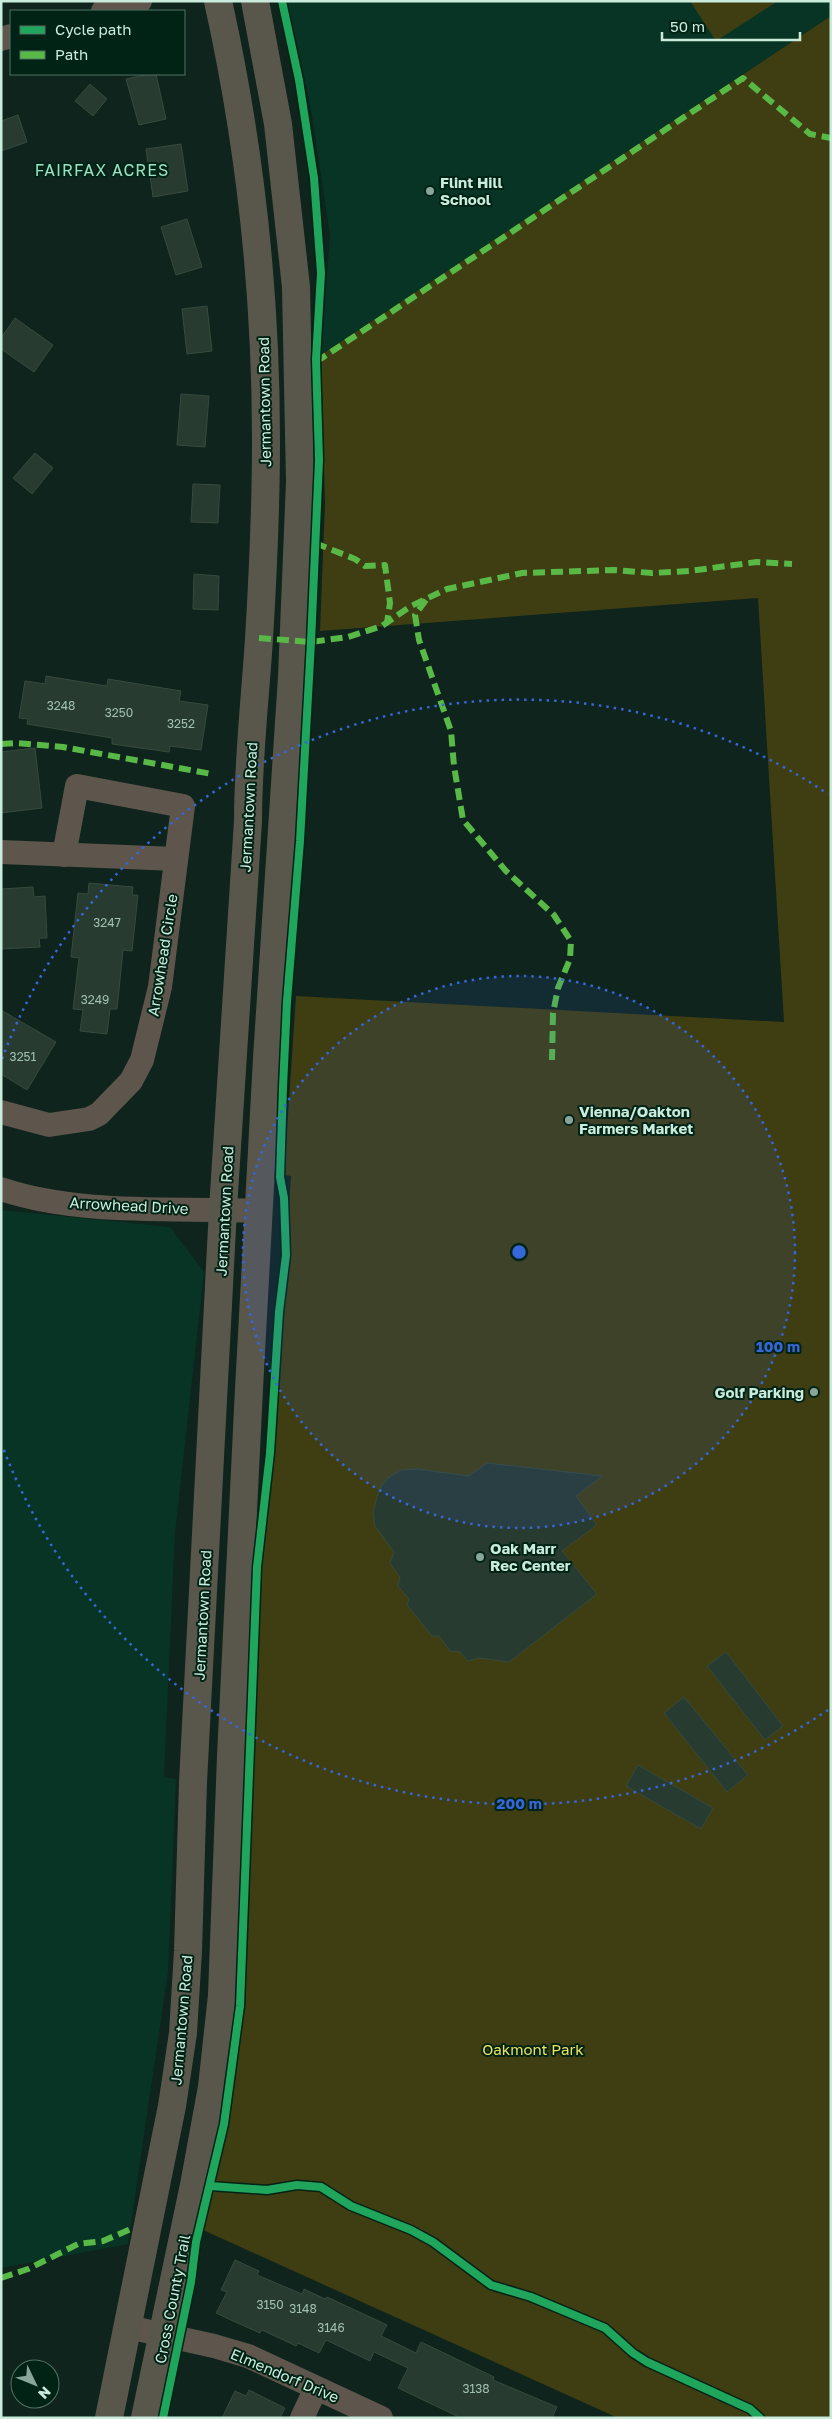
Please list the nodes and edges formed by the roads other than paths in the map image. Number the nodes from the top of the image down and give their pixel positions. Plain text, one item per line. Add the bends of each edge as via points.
1 (140, 1) edge
2 (218, 1) edge
3 (254, 1) edge
4 (107, 10) edge
5 (1, 852) edge
6 (64, 855) junction
7 (176, 859) junction
8 (1, 1112) edge
9 (1, 1189) edge
10 (223, 1209) junction
11 (259, 1211) junction
12 (128, 2327) junction
13 (163, 2334) junction
14 (316, 2388) junction
15 (109, 2418) edge
16 (145, 2418) edge
17 (302, 2418) edge
18 (382, 2418) edge

1 - 4 street
2 - 10 main road, Jermantown Road via 231,59 256,233 266,440 259,638
3 - 11 main road via 276,114 289,212 296,287 300,416 292,677
5 - 6 street
6 - 7 street
6 - 7 street, Arrowhead Circle via 77,786 183,806
7 - 8 street, Arrowhead Circle via 160,987 142,1060 131,1082 99,1114 89,1119 49,1124
9 - 10 street, Arrowhead Drive via 87,1206
10 - 11 street, Arrowhead Drive
10 - 12 main road, Jermantown Road via 193,1773 183,2033 171,2116
11 - 13 main road via 222,1995 212,2087
12 - 13 street, Elmendorf Drive
12 - 15 main road, Jermantown Road
13 - 14 street, Elmendorf Drive via 248,2356
13 - 16 main road
14 - 17 street
14 - 18 street, Elmendorf Drive

